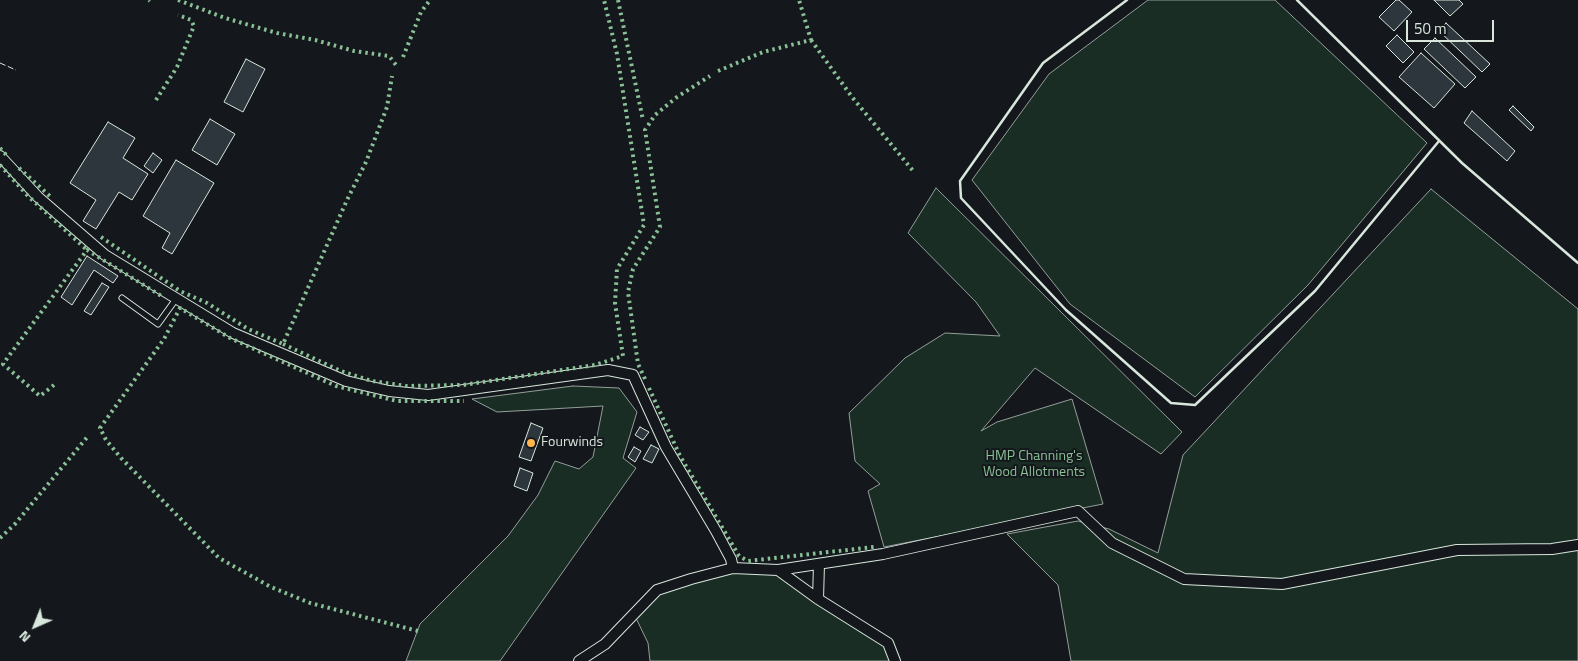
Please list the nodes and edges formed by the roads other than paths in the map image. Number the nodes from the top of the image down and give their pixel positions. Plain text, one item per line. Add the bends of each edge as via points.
1 (0, 156) edge
2 (122, 298) dead end
3 (176, 298) junction
4 (1578, 545) edge
5 (818, 564) junction
6 (733, 568) junction
7 (778, 570) junction
8 (818, 599) junction
9 (580, 661) edge
10 (895, 661) edge

1 - 3 street via 38,197 105,254
2 - 3 lane via 158,324
3 - 6 street via 233,333 346,381 389,391 428,395 608,370 632,375 666,447 732,559
4 - 5 street via 1552,549 1457,550 1282,584 1184,579 1112,543 1078,511 883,554
5 - 7 street
5 - 8 street
6 - 7 street
6 - 9 street via 657,590 605,644
7 - 8 street
8 - 10 street via 888,643

